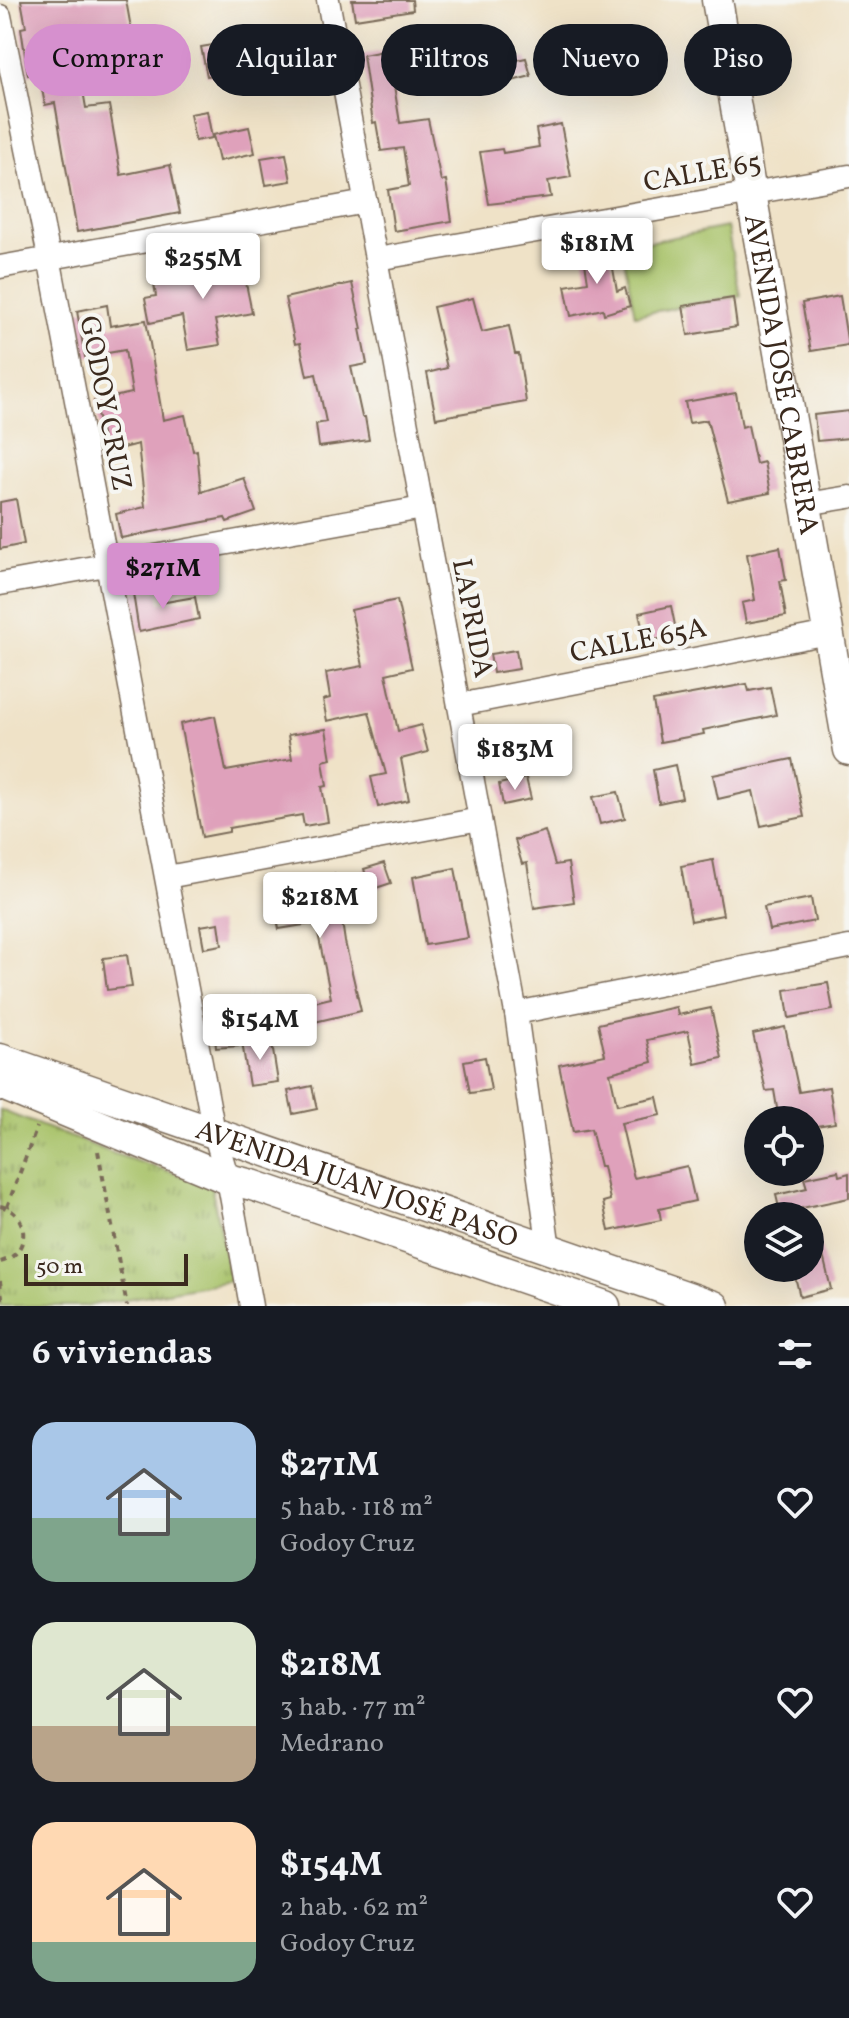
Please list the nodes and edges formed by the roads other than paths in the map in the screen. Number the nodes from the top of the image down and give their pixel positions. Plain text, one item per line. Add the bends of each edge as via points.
1 (328, 0) edge
2 (717, 0) edge
3 (0, 16) edge
4 (849, 176) edge
5 (751, 192) junction
6 (366, 202) junction
7 (49, 257) junction
8 (377, 259) junction
9 (0, 267) edge
10 (849, 497) edge
11 (806, 504) junction
12 (422, 508) junction
13 (107, 565) junction
14 (0, 584) edge
15 (828, 633) junction
16 (844, 693) edge
17 (459, 705) junction
18 (849, 750) edge
19 (480, 819) junction
20 (167, 877) junction
21 (849, 947) edge
22 (516, 1013) junction
23 (0, 1059) edge
24 (0, 1084) edge
25 (214, 1132) junction
26 (228, 1179) junction
27 (549, 1249) junction
28 (588, 1303) edge
29 (247, 1305) edge
30 (714, 1306) edge

1 - 6 street, LAPRIDA
2 - 5 main road, AVENIDA JOSÉ CABRERA
3 - 7 street, GODOY CRUZ
4 - 5 street, CALLE 65
5 - 8 street, CALLE 65
5 - 11 main road, AVENIDA JOSÉ CABRERA
6 - 7 street
6 - 8 street, LAPRIDA
7 - 9 street
7 - 13 street, GODOY CRUZ
8 - 12 street, LAPRIDA
10 - 11 street
11 - 15 main road, AVENIDA JOSÉ CABRERA
12 - 13 street
12 - 17 street, LAPRIDA
13 - 14 street
13 - 20 street, GODOY CRUZ
15 - 16 main road, AVENIDA JOSÉ CABRERA
15 - 17 street, CALLE 65A
16 - 18 main road, AVENIDA JOSÉ CABRERA
17 - 19 street, LAPRIDA
19 - 20 street
19 - 22 street, LAPRIDA
20 - 25 street, GODOY CRUZ
21 - 22 street
22 - 27 street, LAPRIDA
23 - 25 main road, AVENIDA JUAN JOSÉ PASO
24 - 26 main road, AVENIDA JUAN JOSÉ PASO
25 - 26 street, GODOY CRUZ
25 - 27 main road, AVENIDA JUAN JOSÉ PASO
26 - 28 main road, AVENIDA JUAN JOSÉ PASO
26 - 29 street
27 - 30 main road, AVENIDA JUAN JOSÉ PASO

